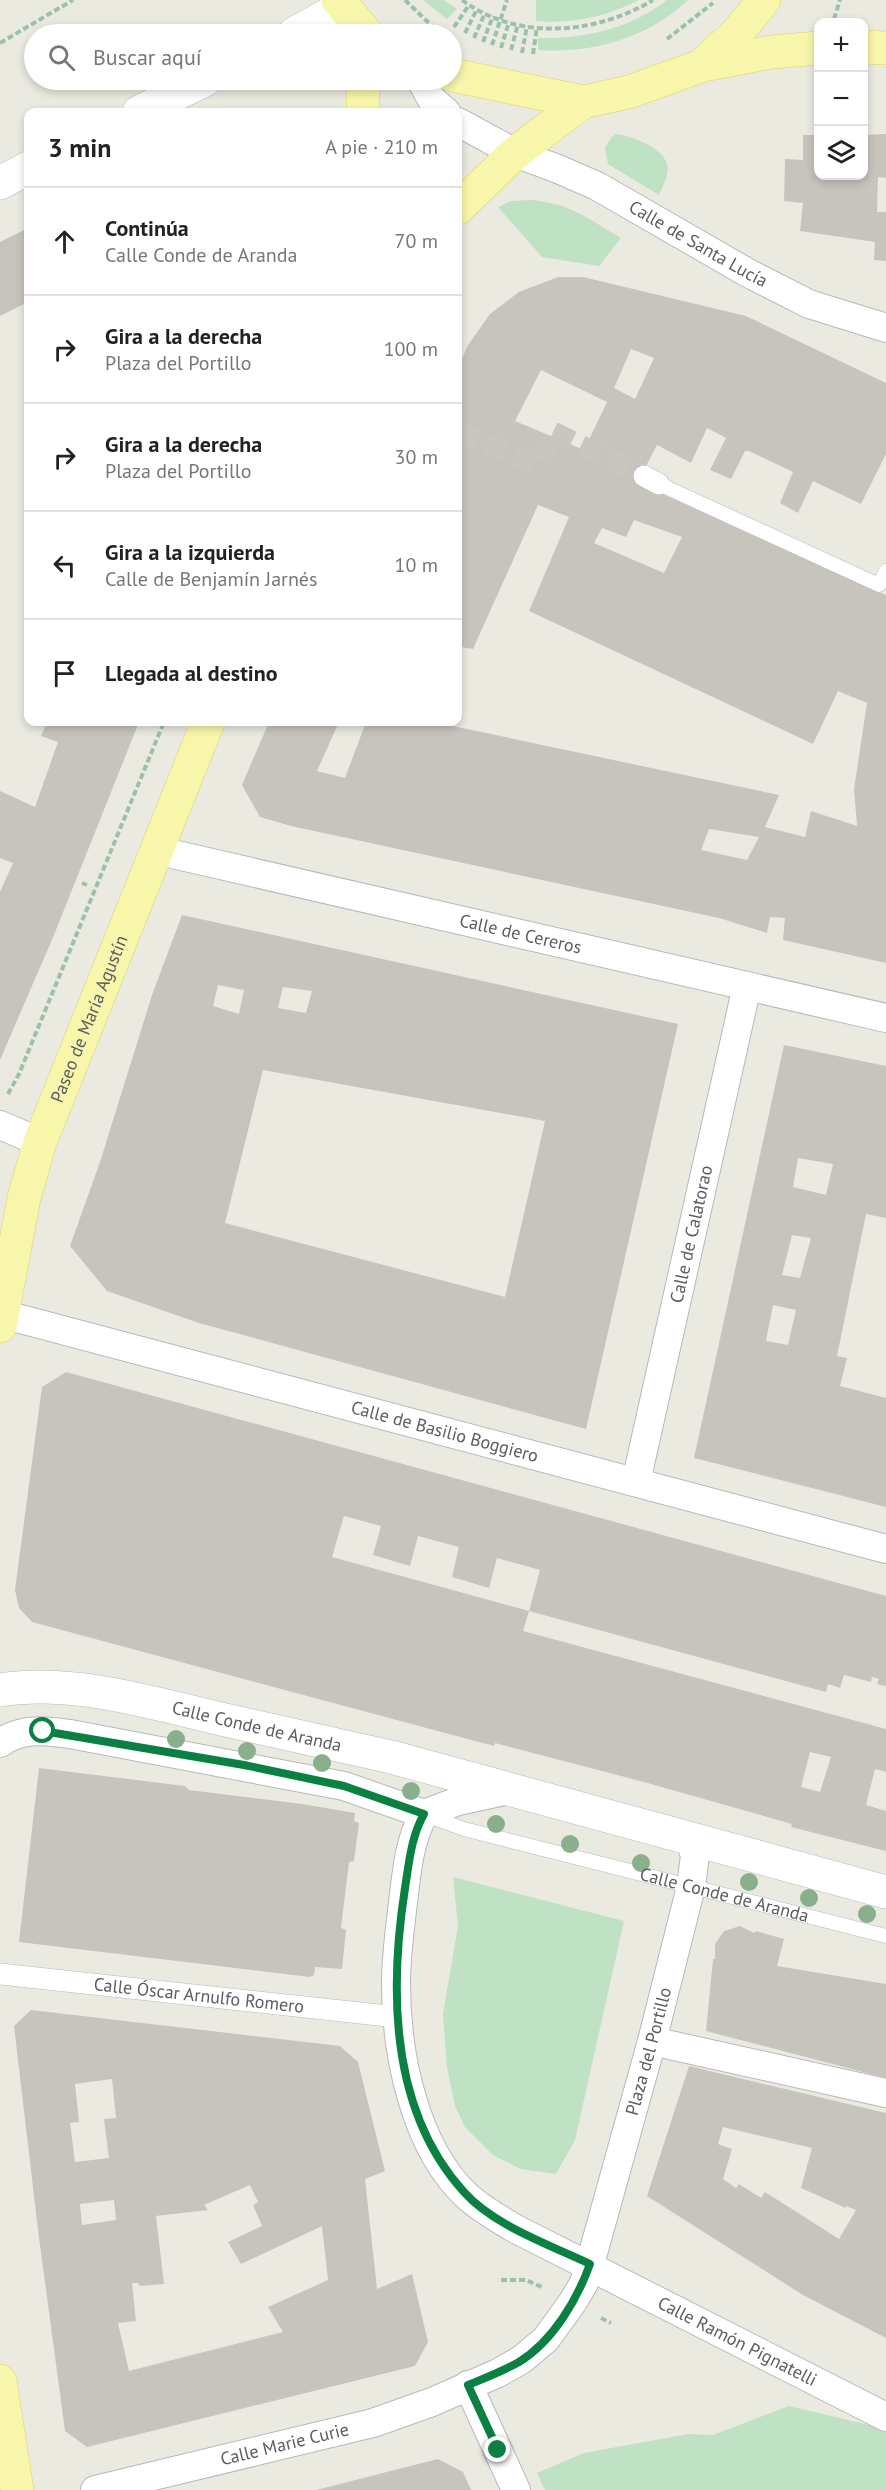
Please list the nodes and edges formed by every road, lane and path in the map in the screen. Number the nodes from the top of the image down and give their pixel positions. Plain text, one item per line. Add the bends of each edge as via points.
1 (73, 0) edge
2 (405, 0) edge
3 (462, 0) edge
4 (507, 0) edge
5 (653, 0) edge
6 (714, 0) edge
7 (764, 0) edge
8 (840, 0) edge
9 (469, 5) junction
10 (477, 9) junction
11 (485, 13) junction
12 (493, 16) junction
13 (835, 18) edge
14 (501, 20) junction
15 (509, 22) junction
16 (32, 24) edge
17 (430, 24) edge
18 (456, 24) edge
19 (518, 24) junction
20 (527, 26) junction
21 (537, 27) junction
22 (24, 29) edge
23 (465, 33) dead end
24 (474, 38) dead end
25 (483, 42) dead end
26 (0, 43) edge
27 (657, 43) dead end
28 (492, 45) dead end
29 (868, 47) edge
30 (501, 48) dead end
31 (814, 48) edge
32 (886, 48) edge
33 (511, 50) dead end
34 (522, 53) dead end
35 (533, 54) dead end
36 (701, 66) junction
37 (462, 77) edge
38 (184, 90) edge
39 (363, 90) edge
40 (426, 90) edge
41 (583, 102) junction
42 (147, 108) edge
43 (363, 108) edge
44 (441, 108) edge
45 (462, 124) edge
46 (515, 153) junction
47 (24, 170) edge
48 (0, 183) edge
49 (462, 204) edge
50 (886, 328) edge
51 (652, 480) tunnel mouth
52 (886, 571) edge
53 (162, 726) edge
54 (206, 726) edge
55 (156, 850) junction
56 (747, 986) junction
57 (886, 1018) edge
58 (6, 1097) dead end
59 (0, 1125) edge
60 (40, 1142) junction
61 (1, 1320) edge
62 (636, 1482) junction
63 (886, 1549) edge
64 (0, 1690) edge
65 (0, 1743) edge
66 (509, 1790) junction
67 (424, 1814) junction
68 (689, 1838) junction
69 (691, 1887) junction
70 (886, 1892) edge
71 (886, 1936) edge
72 (0, 1974) edge
73 (397, 2017) junction
74 (652, 2041) junction
75 (886, 2093) edge
76 (590, 2264) junction
77 (501, 2280) dead end
78 (553, 2293) dead end
79 (0, 2381) edge
80 (468, 2385) junction
81 (886, 2417) edge
82 (17, 2490) edge
83 (95, 2490) edge
84 (516, 2490) edge

1 - 16 path
2 - 17 path
3 - 9 path
4 - 14 path
5 - 21 path via 601,23
6 - 27 path
7 - 36 main road via 737,33
8 - 13 path
9 - 10 path
9 - 18 path
10 - 11 path
10 - 23 path
11 - 12 path
11 - 24 path
12 - 14 path
12 - 25 path
14 - 15 path
14 - 28 path
15 - 19 path
15 - 30 path
19 - 20 path
19 - 33 path
20 - 21 path
20 - 34 path
21 - 35 path
22 - 26 path
29 - 32 main road
31 - 36 main road
36 - 41 main road via 629,92
37 - 41 main road
38 - 42 street
39 - 43 main road
40 - 44 street
41 - 46 main road
45 - 46 street, Calle de Santa Lucía
46 - 49 main road
46 - 50 street, Calle de Santa Lucía via 597,186 809,304
47 - 48 street
51 - 52 lane via 879,585
53 - 58 path via 20,1074
54 - 55 main road, Paseo de María Agustín
55 - 56 street, Calle de Cereros
55 - 60 main road, Paseo de María Agustín
56 - 57 street, Calle de Cereros
56 - 62 street, Calle de Calatorao
59 - 60 street
60 - 61 main road, Paseo de María Agustín via 24,1198
61 - 62 street, Calle de Basilio Boggiero
62 - 63 street, Calle de Basilio Boggiero
64 - 66 street, Calle Conde de Aranda via 40,1686 118,1697 390,1757
65 - 67 street, Calle Conde de Aranda via 24,1732 70,1734 344,1786
66 - 67 street, Calle Conde de Aranda via 458,1801
66 - 68 street, Calle Conde de Aranda
67 - 69 lane, Calle Conde de Aranda via 464,1829
67 - 73 street via 414,1837 402,1909
68 - 69 street, Plaza del Portillo via 695,1855
68 - 70 street, Calle Conde de Aranda
69 - 71 lane, Calle Conde de Aranda
69 - 74 street, Plaza del Portillo
72 - 73 street, Calle Óscar Arnulfo Romero
73 - 76 street via 411,2093 424,2130 449,2175 484,2210
74 - 75 street
74 - 76 street, Plaza del Portillo
76 - 80 street, Plaza del Portillo via 584,2283 546,2338 522,2360
76 - 81 street, Calle Ramón Pignatelli
77 - 78 path via 526,2280
79 - 82 main road
80 - 83 street, Calle Marie Curie via 373,2423
80 - 84 street

